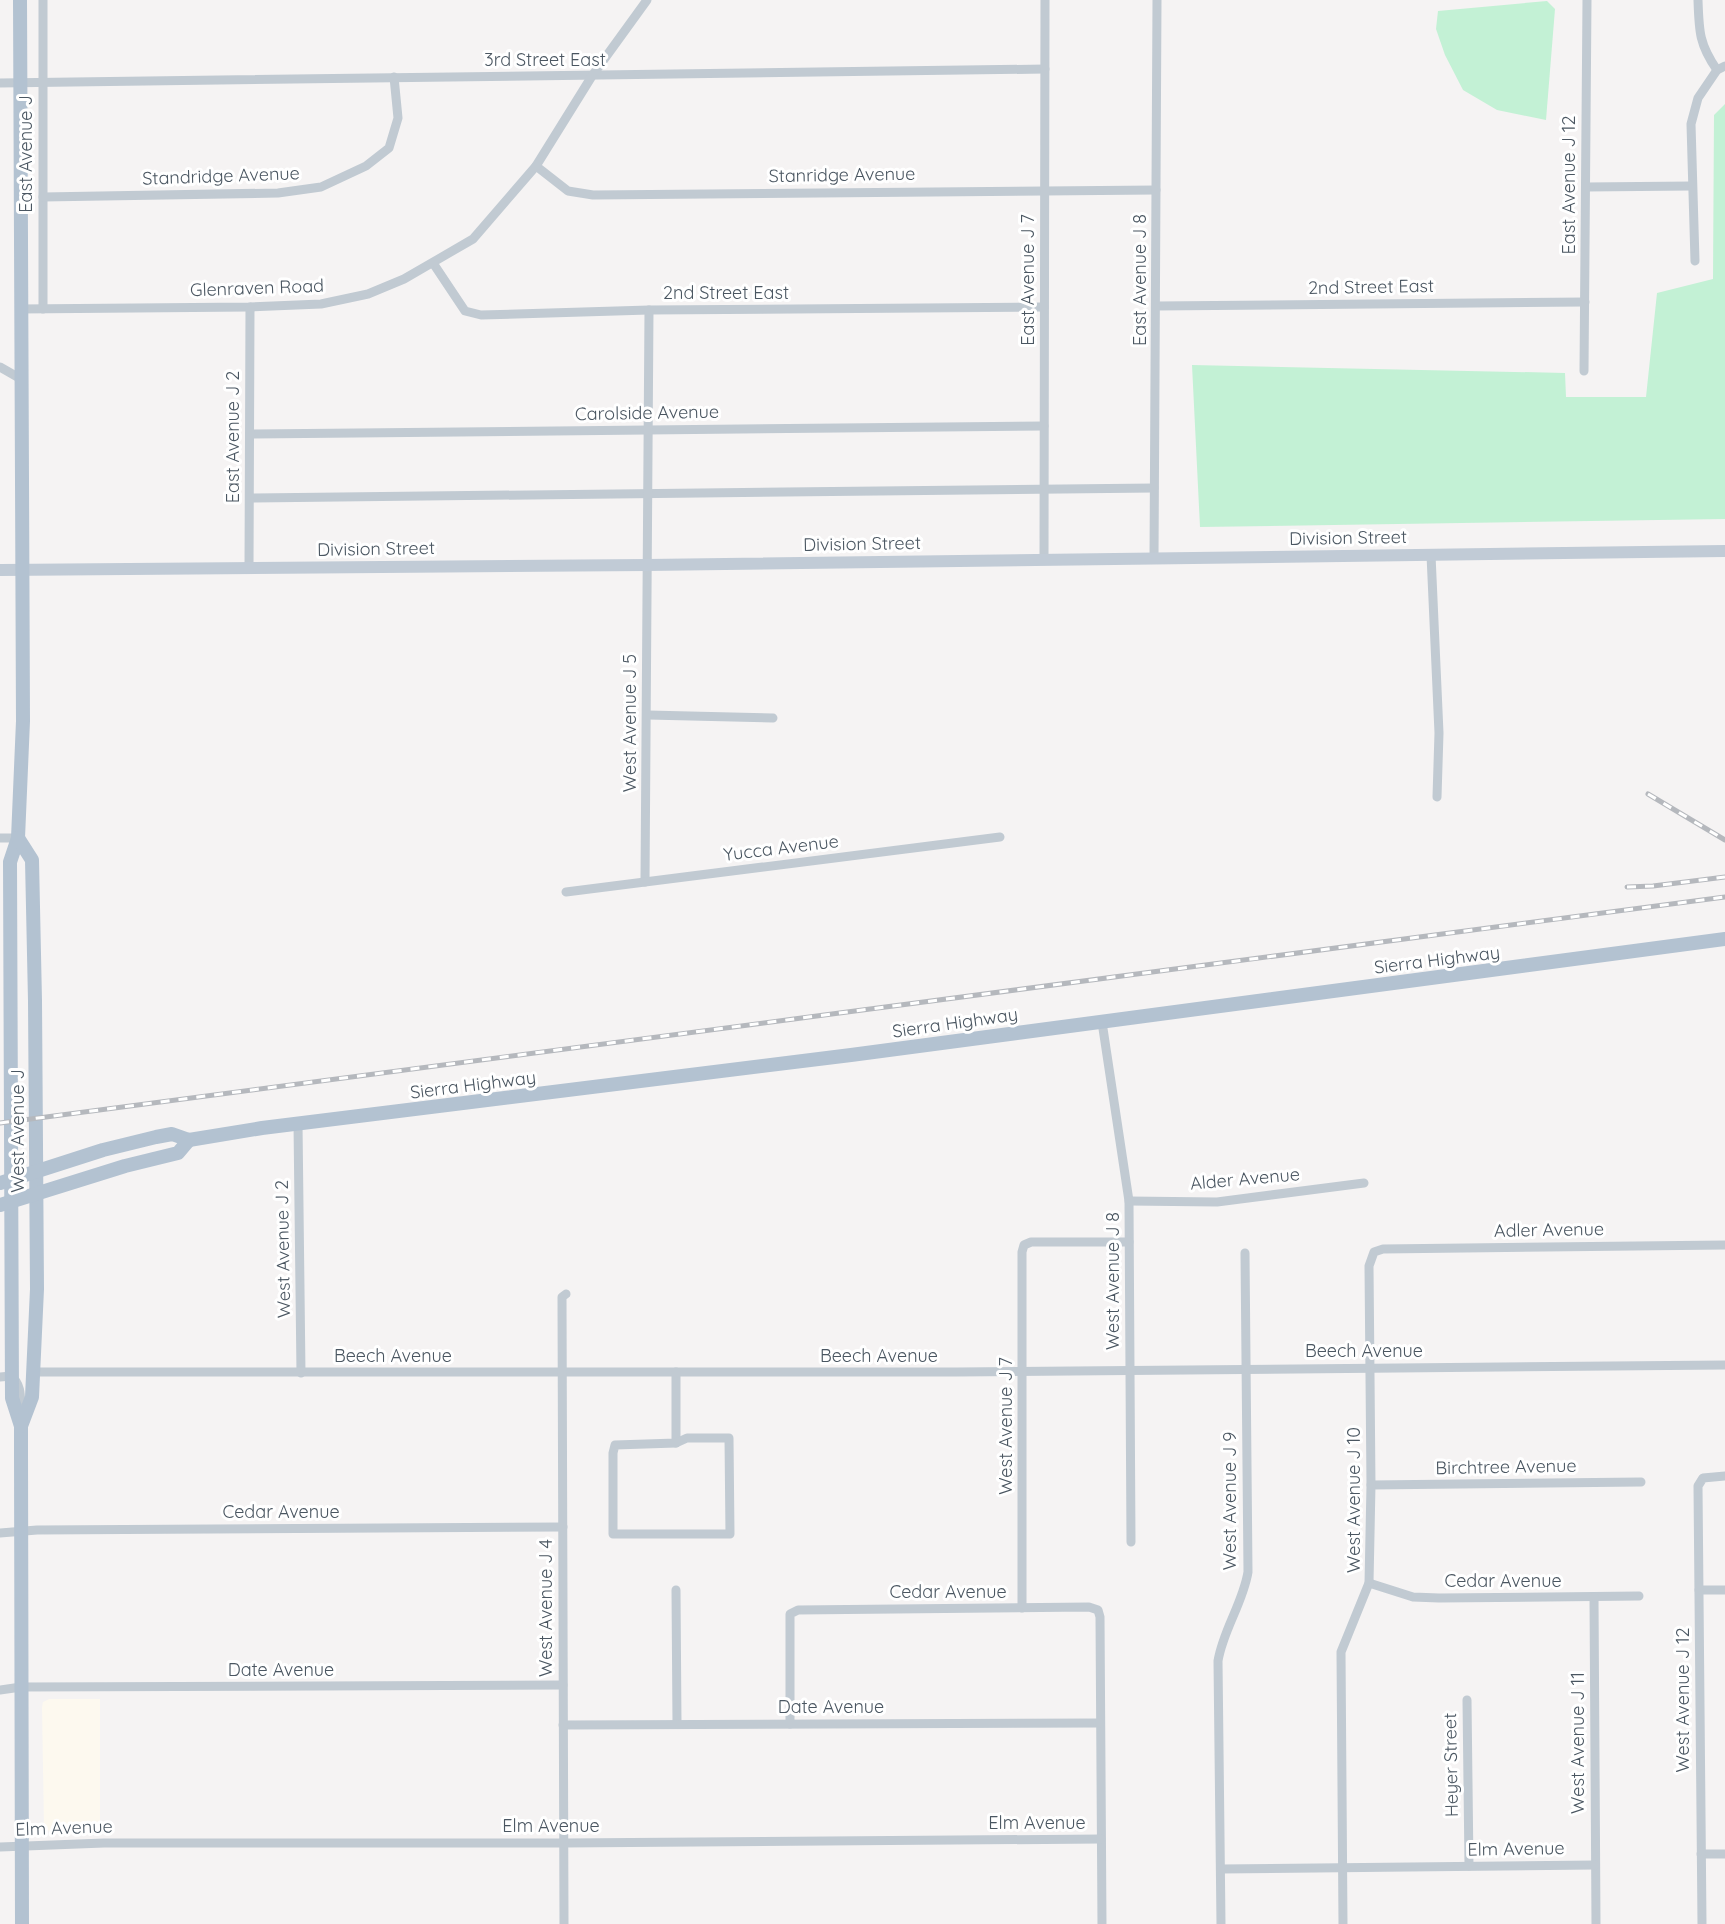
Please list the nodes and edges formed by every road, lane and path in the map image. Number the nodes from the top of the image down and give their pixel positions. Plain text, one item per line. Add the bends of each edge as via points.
1 (20, 0) edge
2 (43, 0) edge
3 (647, 0) edge
4 (1045, 0) edge
5 (1158, 0) edge
6 (1587, 0) edge
7 (1698, 0) edge
8 (1721, 68) edge
9 (1045, 69) junction
10 (592, 76) junction
11 (394, 77) junction
12 (0, 82) edge
13 (21, 82) junction
14 (44, 82) junction
15 (536, 166) junction
16 (1692, 186) junction
17 (1586, 187) junction
18 (1045, 189) junction
19 (1156, 190) junction
20 (43, 197) junction
21 (1695, 261) dead end
22 (433, 263) junction
23 (1585, 302) junction
24 (1157, 306) junction
25 (250, 307) junction
26 (1044, 307) junction
27 (20, 309) junction
28 (43, 309) junction
29 (649, 310) junction
30 (0, 367) edge
31 (1584, 371) dead end
32 (21, 379) junction
33 (1044, 426) junction
34 (647, 429) junction
35 (250, 434) junction
36 (1154, 488) junction
37 (1044, 489) junction
38 (647, 493) junction
39 (250, 498) junction
40 (1725, 551) edge
41 (1431, 555) junction
42 (1154, 559) junction
43 (1044, 560) junction
44 (647, 565) junction
45 (249, 568) junction
46 (0, 570) edge
47 (22, 570) junction
48 (648, 715) junction
49 (773, 718) dead end
50 (1437, 797) dead end
51 (1000, 837) dead end
52 (0, 838) edge
53 (18, 838) junction
54 (645, 882) junction
55 (566, 892) dead end
56 (1725, 939) edge
57 (1102, 1022) junction
58 (298, 1124) junction
59 (189, 1140) junction
60 (36, 1172) junction
61 (5, 1182) edge
62 (1364, 1183) dead end
63 (36, 1193) junction
64 (1129, 1201) junction
65 (5, 1203) edge
66 (0, 1227) edge
67 (11, 1239) junction
68 (1129, 1242) junction
69 (1725, 1245) edge
70 (1374, 1252) joint
71 (1245, 1253) dead end
72 (566, 1294) dead end
73 (1725, 1365) edge
74 (1248, 1368) junction
75 (1370, 1368) junction
76 (1130, 1370) junction
77 (1023, 1371) junction
78 (32, 1372) junction
79 (562, 1372) junction
80 (676, 1372) junction
81 (301, 1373) junction
82 (6, 1376) edge
83 (21, 1426) junction
84 (676, 1443) junction
85 (1725, 1476) edge
86 (1641, 1482) dead end
87 (1371, 1485) junction
88 (563, 1527) junction
89 (22, 1530) junction
90 (0, 1533) edge
91 (1131, 1542) dead end
92 (1369, 1583) junction
93 (676, 1590) dead end
94 (1699, 1590) junction
95 (1725, 1590) edge
96 (1639, 1596) dead end
97 (1594, 1597) junction
98 (1022, 1608) junction
99 (563, 1685) junction
100 (21, 1687) junction
101 (0, 1690) edge
102 (1467, 1700) dead end
103 (1100, 1723) junction
104 (677, 1724) junction
105 (790, 1724) junction
106 (563, 1725) junction
107 (1101, 1839) junction
108 (564, 1843) junction
109 (23, 1846) junction
110 (0, 1847) edge
111 (1701, 1854) junction
112 (1725, 1854) edge
113 (1595, 1865) junction
114 (1469, 1866) junction
115 (1342, 1868) junction
116 (1221, 1869) junction
117 (22, 1924) edge
118 (564, 1924) edge
119 (1102, 1924) edge
120 (1221, 1924) edge
121 (1343, 1924) edge
122 (1596, 1924) edge
123 (1702, 1924) edge

1 - 13 main road, East Avenue J
2 - 14 street, East Avenue J
3 - 10 street, Glenraven Road
4 - 9 street, East Avenue J 7
5 - 19 street, East Avenue J 8
6 - 17 street, East Avenue J 12
7 - 8 street via 1705,53
8 - 16 street via 1698,98 1691,124
9 - 10 street, 3rd Street East
9 - 18 street, East Avenue J 7
10 - 11 street, 3rd Street East
10 - 15 street, Glenraven Road
11 - 14 street, 3rd Street East
11 - 20 street, Standridge Avenue via 398,118 389,148 366,166 321,187 278,194
12 - 13 street, 3rd Street East
13 - 14 street, 3rd Street East
13 - 27 main road, East Avenue J
14 - 20 street, East Avenue J
15 - 18 street, Stanridge Avenue via 568,191 593,195
15 - 22 street, Glenraven Road via 473,239
16 - 17 street
16 - 21 street
17 - 23 street, East Avenue J 12
18 - 19 street, Stanridge Avenue
18 - 26 street, East Avenue J 7
19 - 24 street, East Avenue J 8
20 - 28 street, East Avenue J
22 - 25 street, Glenraven Road via 368,294 321,304
22 - 29 street, 2nd Street East via 465,311 481,315
23 - 24 street, 2nd Street East
23 - 31 street, East Avenue J 12
24 - 36 street, East Avenue J 8
25 - 28 street, Glenraven Road
25 - 35 street, East Avenue J 2
26 - 29 street, 2nd Street East
26 - 33 street, East Avenue J 7
27 - 28 street, Glenraven Road
27 - 32 main road, East Avenue J
29 - 34 street, West Avenue J 5
30 - 32 street
32 - 47 main road, East Avenue J
33 - 34 street, Carolside Avenue
33 - 37 street, East Avenue J 7
34 - 35 street, Carolside Avenue
34 - 38 street, West Avenue J 5
35 - 39 street, East Avenue J 2
36 - 37 street
36 - 42 street, East Avenue J 8
37 - 38 street
37 - 43 street, East Avenue J 7
38 - 39 street
38 - 44 street, West Avenue J 5
39 - 45 street, East Avenue J 2
40 - 41 main road, Division Street
41 - 42 main road, Division Street
41 - 50 street via 1439,733
42 - 43 main road, Division Street
43 - 44 main road, Division Street
44 - 45 main road, Division Street
44 - 48 street, West Avenue J 5
45 - 47 main road, Division Street
46 - 47 main road, Division Street
47 - 53 main road, West Avenue J via 23,722
48 - 49 street
48 - 54 street, West Avenue J 5
51 - 54 street, Yucca Avenue
52 - 53 street
53 - 60 main road, West Avenue J via 32,860
53 - 61 main road, West Avenue J via 10,862
54 - 55 street, Yucca Avenue
56 - 57 main road, Sierra Highway
57 - 58 main road, Sierra Highway
57 - 64 street, West Avenue J 8
58 - 59 main road, Sierra Highway
58 - 81 street, West Avenue J 2
59 - 60 main road, Sierra Highway via 172,1134 156,1137
59 - 63 main road, Sierra Highway via 178,1153
60 - 61 main road, Sierra Highway
60 - 63 main road, West Avenue J
61 - 65 main road, West Avenue J
62 - 64 street, Alder Avenue via 1217,1202
63 - 65 main road, Sierra Highway
63 - 78 main road, West Avenue J via 37,1289
64 - 68 street, West Avenue J 8
65 - 67 main road, West Avenue J
66 - 67 main road
67 - 82 main road, West Avenue J
68 - 76 street, West Avenue J 8
68 - 77 street, West Avenue J 7 via 1024,1245
69 - 70 street, Adler Avenue
70 - 75 street, West Avenue J 10 via 1369,1266
71 - 74 street, West Avenue J 9
72 - 79 street, West Avenue J 4 via 562,1297
73 - 75 street, Beech Avenue
74 - 75 street, Beech Avenue
74 - 76 street, Beech Avenue
74 - 116 street, West Avenue J 9 via 1248,1572 1218,1661
75 - 87 street, West Avenue J 10
76 - 77 street, Beech Avenue
76 - 91 street, West Avenue J 8
77 - 80 street, Beech Avenue
77 - 98 street, West Avenue J 7
78 - 81 street, Beech Avenue
78 - 83 main road, West Avenue J via 32,1397
79 - 80 street, Beech Avenue
79 - 81 street, Beech Avenue
79 - 88 street, West Avenue J 4
80 - 84 street
82 - 83 main road, West Avenue J
83 - 89 main road, West Avenue J
84 - 84 street via 615,1445 613,1534 730,1534 729,1438 687,1438
85 - 94 street, West Avenue J 12 via 1703,1478 1698,1486
86 - 87 street, Birchtree Avenue
87 - 92 street, West Avenue J 10
88 - 89 street, Cedar Avenue
88 - 99 street, West Avenue J 4
89 - 90 street, Cedar Avenue
89 - 100 main road, West Avenue J
92 - 97 street, Cedar Avenue via 1413,1597
92 - 115 street, West Avenue J 10 via 1341,1652
93 - 104 street
94 - 95 street
94 - 111 street, West Avenue J 12
96 - 97 street, Cedar Avenue
97 - 113 street, West Avenue J 11
98 - 103 street, Cedar Avenue via 1098,1610
98 - 105 street, Cedar Avenue via 798,1610 790,1614
99 - 100 street, Date Avenue
99 - 106 street, West Avenue J 4
100 - 101 street, Date Avenue
100 - 109 main road, West Avenue J
102 - 114 street, Heyer Street
103 - 105 street, Date Avenue
103 - 107 street
104 - 105 street, Date Avenue
104 - 106 street, Date Avenue
106 - 108 street, West Avenue J 4
107 - 108 street, Elm Avenue
107 - 119 street
108 - 109 street, Elm Avenue
108 - 118 street, West Avenue J 4
109 - 110 street, Elm Avenue
109 - 117 main road, West Avenue J
111 - 112 street
111 - 123 street, West Avenue J 12
113 - 114 street, Elm Avenue
113 - 122 street, West Avenue J 11
114 - 115 street, Elm Avenue
115 - 116 street, Elm Avenue
115 - 121 street, West Avenue J 10
116 - 120 street, West Avenue J 9

